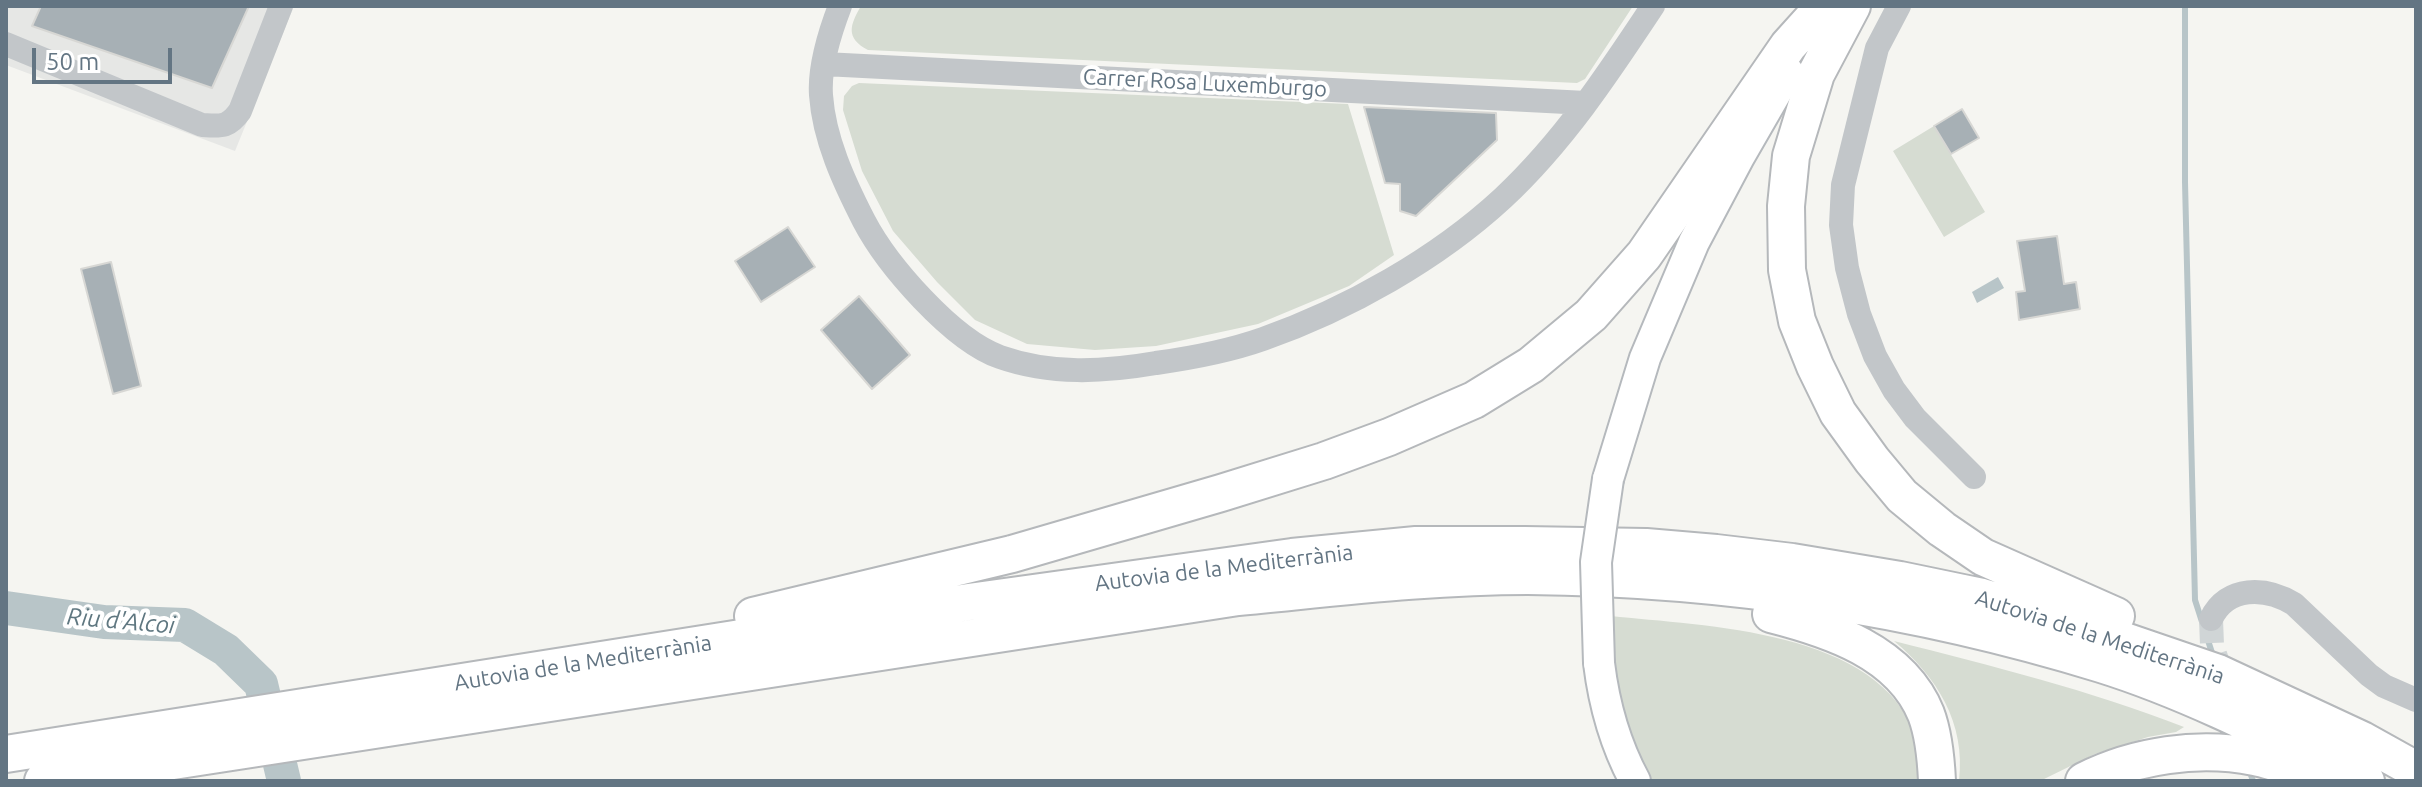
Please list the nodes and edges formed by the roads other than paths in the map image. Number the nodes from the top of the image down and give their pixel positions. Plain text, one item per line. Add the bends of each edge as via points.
1 (281, 6) edge
2 (840, 6) edge
3 (1653, 6) edge
4 (1824, 6) edge
5 (1837, 6) edge
6 (1852, 6) edge
7 (1899, 6) edge
8 (6, 44) edge
9 (824, 64) junction
10 (1586, 103) junction
11 (1974, 477) dead end
12 (1651, 582) junction
13 (2211, 619) dead end
14 (695, 652) junction
15 (2218, 673) junction
16 (2416, 700) edge
17 (6, 754) edge
18 (2416, 770) edge
19 (43, 781) edge
20 (1635, 781) edge
21 (1937, 781) edge
22 (2084, 781) edge
23 (2331, 781) edge
24 (2366, 781) edge

1 - 8 street via 240,111 224,125 202,125
2 - 9 street
3 - 10 street
4 - 14 highway via 1788,46 1644,255 1591,315 1531,365 1474,400 1324,461
5 - 20 main road, bridge via 1788,72 1694,242 1645,358 1608,479 1596,562 1599,663 1614,733
6 - 15 highway via 1816,74 1791,156 1786,206 1787,270 1797,321 1838,413 1902,496 1942,529 1983,557 2172,641
7 - 11 street via 1877,48 1843,185 1847,268 1875,356 1894,390
9 - 10 street, Carrer Rosa Luxemburgo
9 - 10 street via 820,92 836,158 848,191 887,258 973,344 1031,366 1075,371 1192,357 1261,340 1330,312 1449,244 1554,146
12 - 14 highway, Autovia de la Mediterrània via 1527,576 1420,579
12 - 21 highway via 1689,599 1818,626 1894,668 1926,714
12 - 24 highway, Autovia de la Mediterrània via 1732,587 1939,621 2102,664 2215,708
13 - 16 street via 2216,608 2236,594 2283,597 2369,675
14 - 15 highway, Autovia de la Mediterrània via 969,602 1292,557 1416,545 1646,547 1792,562 1982,597
14 - 17 highway, Autovia de la Mediterrània via 540,656 451,683
14 - 19 highway, Autovia de la Mediterrània
15 - 18 highway, Autovia de la Mediterrània
22 - 23 highway via 2146,759 2195,753 2258,757

